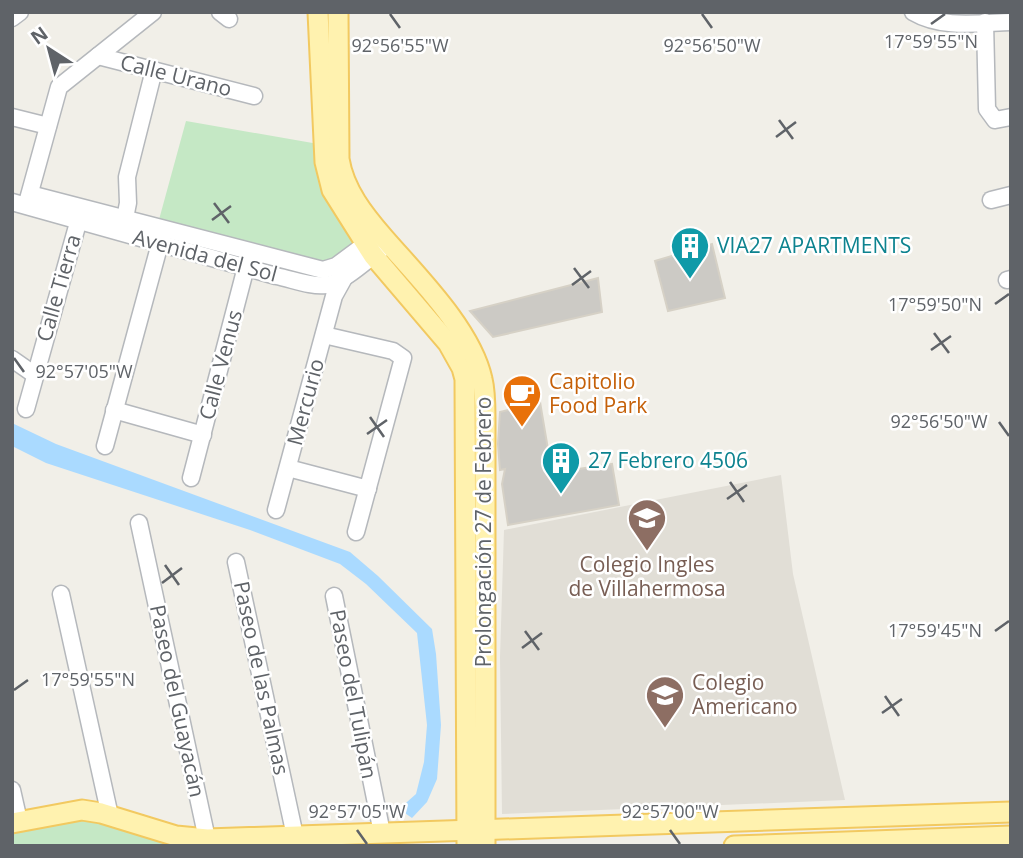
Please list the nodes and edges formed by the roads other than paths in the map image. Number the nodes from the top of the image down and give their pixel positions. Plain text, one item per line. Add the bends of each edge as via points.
1 (20, 12) edge
2 (153, 12) edge
3 (318, 12) edge
4 (338, 12) edge
5 (913, 12) edge
6 (12, 18) edge
7 (985, 22) junction
8 (1011, 22) edge
9 (97, 56) junction
10 (154, 70) junction
11 (254, 96) dead end
12 (12, 117) edge
13 (1011, 117) edge
14 (48, 126) junction
15 (1011, 195) edge
16 (991, 200) dead end
17 (23, 201) edge
18 (81, 214) junction
19 (124, 218) junction
20 (162, 236) junction
21 (377, 244) junction
22 (250, 260) junction
23 (336, 281) junction
24 (324, 335) junction
25 (12, 359) edge
26 (35, 374) junction
27 (26, 409) dead end
28 (114, 410) junction
29 (202, 435) junction
30 (105, 446) dead end
31 (288, 468) junction
32 (191, 478) dead end
33 (368, 489) junction
34 (276, 510) dead end
35 (139, 523) dead end
36 (356, 533) dead end
37 (236, 562) dead end
38 (61, 594) dead end
39 (334, 596) dead end
40 (12, 790) edge
41 (1011, 812) edge
42 (110, 816) junction
43 (15, 822) edge
44 (149, 828) junction
45 (382, 833) junction
46 (295, 836) junction
47 (1011, 836) edge
48 (476, 838) edge
49 (207, 839) junction
50 (165, 846) edge
51 (734, 846) edge

1 - 6 street
2 - 9 street, Calle Urano
3 - 21 main road, Prolongación 27 de Febrero via 326,172 336,198
4 - 21 main road, Prolongación 27 de Febrero via 341,169
5 - 7 street via 944,23
7 - 8 street
7 - 13 street via 987,109 995,120
9 - 10 street, Calle Urano
9 - 14 street, Calle Urano via 59,87
10 - 11 street, Calle Urano
10 - 19 street via 127,177
12 - 14 street
14 - 17 street, Calle Urano
15 - 16 street
17 - 18 street, Avenida del Sol
18 - 19 street, Avenida del Sol
18 - 20 street, Avenida del Sol
18 - 26 street, Calle Tierra
19 - 20 street, Avenida del Sol
20 - 22 street, Avenida del Sol
20 - 28 street
21 - 23 street
21 - 48 main road, Prolongación 27 de Febrero via 448,344 465,379
22 - 23 street, Avenida del Sol via 311,283
22 - 29 street, Calle Venus
23 - 24 street, Mercurio
24 - 31 street, Mercurio
24 - 33 street, Mercurio via 393,351 403,358
25 - 26 street
26 - 27 street, Calle Tierra
28 - 29 street
28 - 30 street
29 - 32 street, Calle Venus
31 - 33 street, Mercurio
31 - 34 street, Mercurio
33 - 36 street, Mercurio
35 - 49 street, Paseo del Guayacán
37 - 46 street, Paseo de las Palmas
38 - 42 street
39 - 45 street, Paseo del Tulipán
40 - 43 street
41 - 48 main road
42 - 43 main road via 77,811
42 - 44 main road
44 - 49 main road
44 - 50 main road
45 - 46 main road
45 - 48 main road
46 - 49 main road
47 - 51 main road

